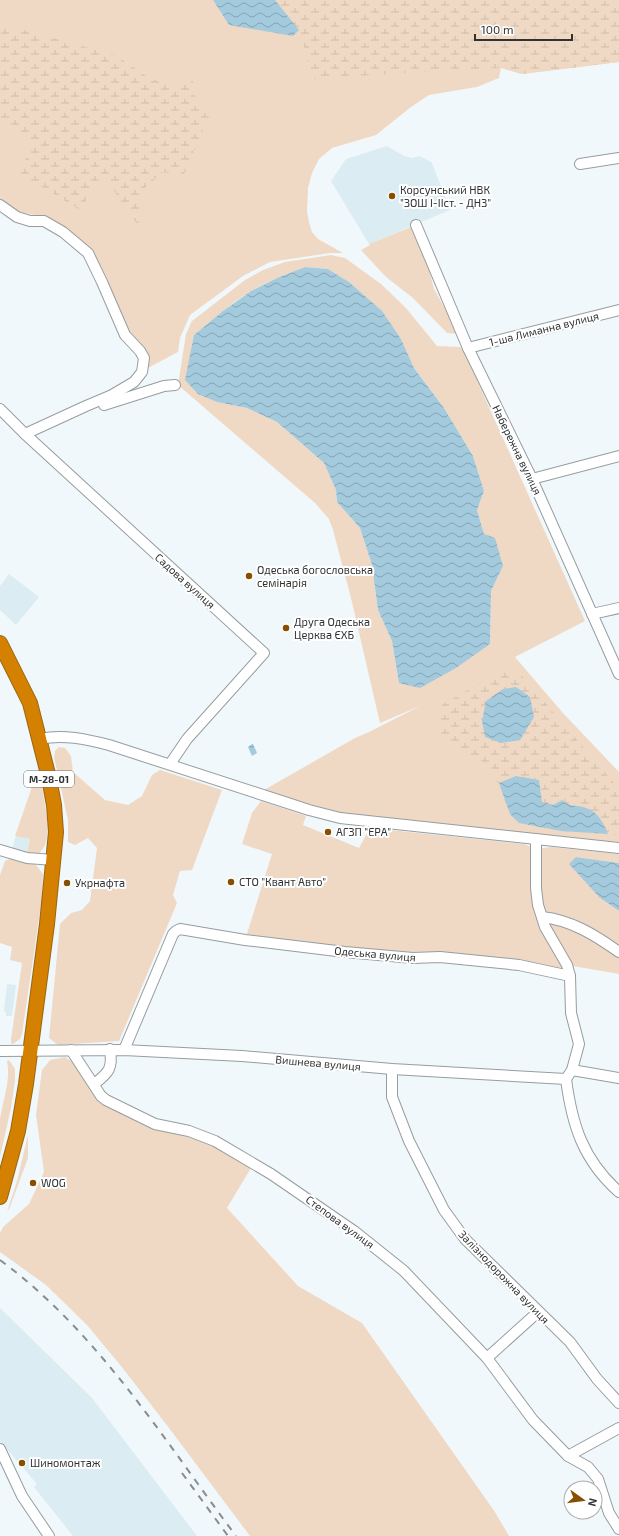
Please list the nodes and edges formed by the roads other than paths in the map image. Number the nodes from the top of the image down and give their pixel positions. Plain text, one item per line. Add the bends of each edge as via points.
1 (619, 158) edge
2 (580, 164) dead end
3 (0, 205) edge
4 (416, 225) dead end
5 (619, 310) edge
6 (468, 348) junction
7 (175, 385) dead end
8 (86, 406) junction
9 (0, 409) edge
10 (25, 434) junction
11 (619, 456) edge
12 (532, 479) junction
13 (619, 608) edge
14 (592, 614) junction
15 (0, 643) edge
16 (619, 674) edge
17 (40, 739) junction
18 (170, 764) junction
19 (536, 840) junction
20 (619, 848) edge
21 (0, 850) edge
22 (54, 860) junction
23 (542, 917) junction
24 (619, 952) edge
25 (570, 976) junction
26 (110, 1049) junction
27 (71, 1050) junction
28 (124, 1050) junction
29 (0, 1051) edge
30 (30, 1051) junction
31 (392, 1069) junction
32 (572, 1070) junction
33 (619, 1078) edge
34 (566, 1079) junction
35 (94, 1084) junction
36 (619, 1192) edge
37 (0, 1197) edge
38 (538, 1312) junction
39 (487, 1358) junction
40 (619, 1403) edge
41 (619, 1428) edge
42 (0, 1449) edge
43 (568, 1456) junction
44 (619, 1529) edge
45 (49, 1536) edge

1 - 2 street
3 - 8 street via 17,217 30,221 44,221 63,232 88,253 125,336 144,358 142,372 134,382
4 - 6 street, Набережна вулиця
5 - 6 street, 1-ша Лиманна вулиця
6 - 12 street, Набережна вулиця
7 - 8 street via 164,386 104,405
8 - 10 street
9 - 10 street, Садова вулиця
10 - 18 street, Садова вулиця via 264,653 187,739
11 - 12 street
12 - 14 street, Набережна вулиця
13 - 14 street
14 - 16 street, Набережна вулиця
15 - 17 highway, М-28-01 via 30,703
17 - 18 street via 87,739
17 - 22 highway, М-28-01 via 54,805
18 - 19 street via 308,810 340,818
19 - 20 street
19 - 23 street via 536,888
21 - 22 street via 27,858
22 - 30 highway, М-28-01
23 - 24 street via 573,924
23 - 25 street
25 - 28 street, Одеська вулиця via 512,964 345,952 180,929 174,934
25 - 32 street via 571,1013 579,1044
26 - 27 street, Вишнева вулиця
26 - 28 street, Вишнева вулиця
26 - 35 street via 112,1060 109,1070
27 - 30 street, Вишнева вулиця
27 - 35 street, Степова вулиця
28 - 31 street, Вишнева вулиця via 242,1056
29 - 30 street, Вишнева вулиця
30 - 37 highway, М-28-01 via 18,1131
31 - 34 street, Вишнева вулиця
31 - 38 street, Залізнодорожна вулиця via 392,1097 410,1141 444,1210 465,1239
32 - 33 street
32 - 34 street
34 - 36 street via 569,1102 588,1156
35 - 39 street, Степова вулиця via 106,1100 155,1124 190,1131 215,1141 271,1174 354,1231 404,1271
38 - 39 street
38 - 40 street, Залізнодорожна вулиця via 570,1342 597,1379
39 - 43 street, Степова вулиця via 533,1420
41 - 43 street
42 - 45 street via 22,1496
43 - 44 street via 588,1467 598,1479 609,1513

